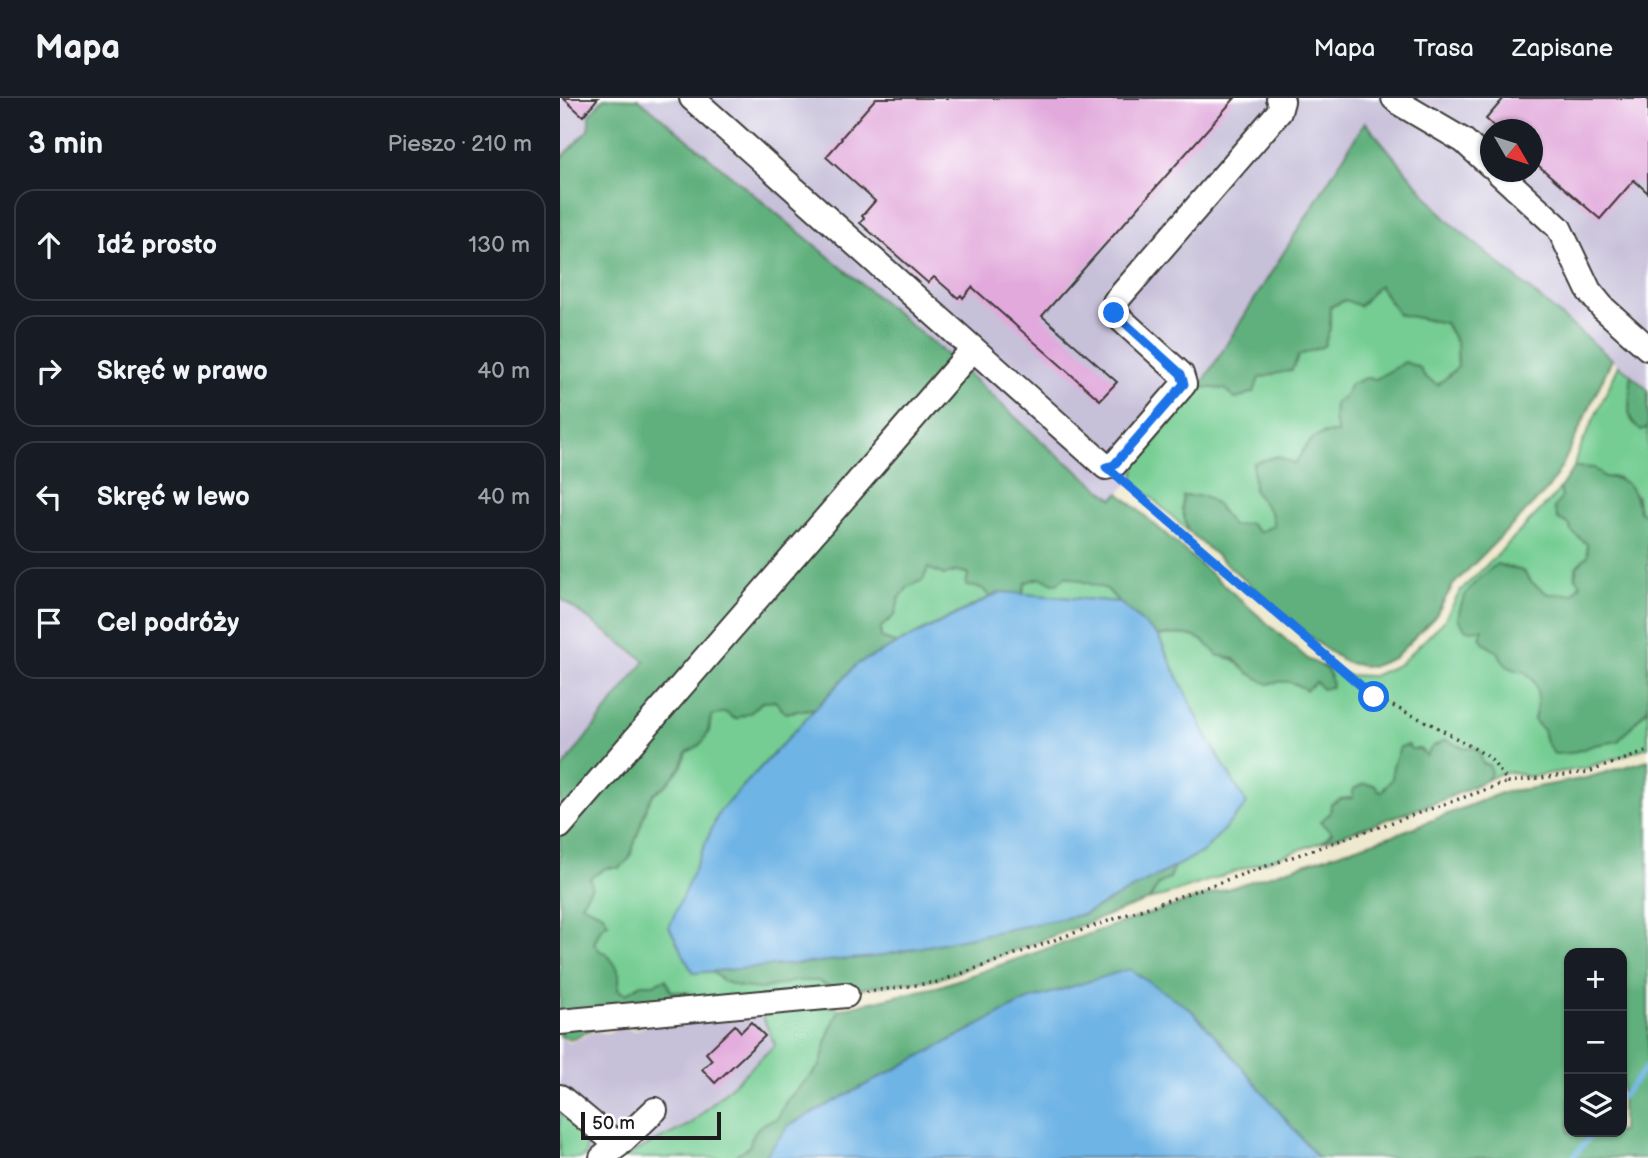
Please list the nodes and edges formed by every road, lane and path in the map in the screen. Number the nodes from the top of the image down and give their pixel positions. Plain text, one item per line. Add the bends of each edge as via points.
1 (692, 98) edge
2 (1279, 98) edge
3 (1394, 98) edge
4 (1480, 156) edge
5 (1509, 182) edge
6 (1648, 348) edge
7 (973, 349) junction
8 (1106, 467) junction
9 (1648, 751) edge
10 (1508, 782) junction
11 (560, 826) edge
12 (846, 995) joint
13 (560, 1022) edge
14 (560, 1097) edge
15 (655, 1110) dead end
16 (610, 1152) edge

1 - 7 lane
2 - 8 lane via 1279,112 1115,302 1114,313 1181,374 1184,384 1114,465
3 - 4 lane
5 - 6 lane via 1559,228 1589,291
7 - 8 lane
7 - 11 lane
8 - 10 path via 1374,697 1489,757
9 - 10 path via 1588,772
10 - 12 path via 938,982
12 - 13 lane
14 - 16 lane
15 - 16 lane

